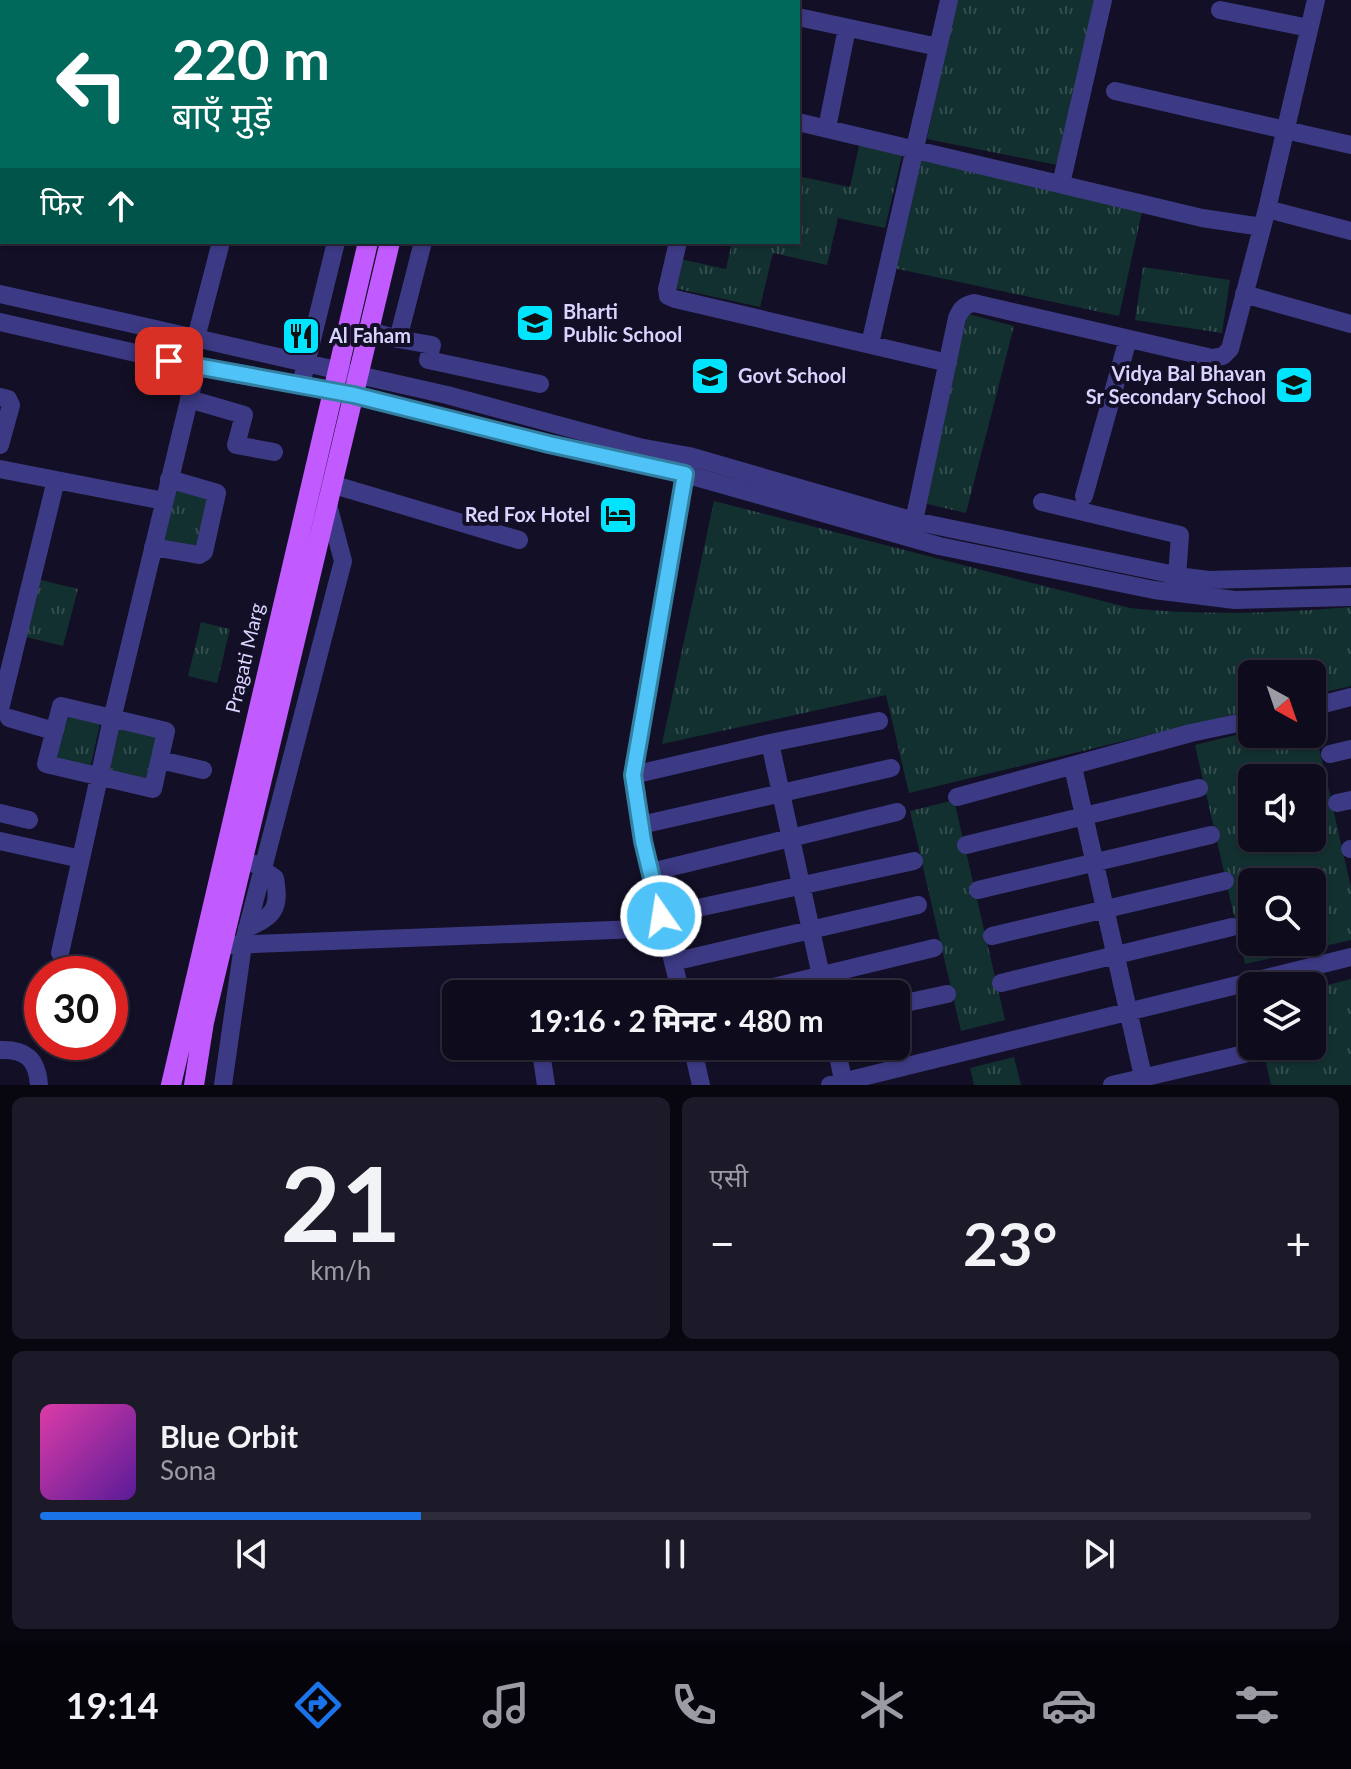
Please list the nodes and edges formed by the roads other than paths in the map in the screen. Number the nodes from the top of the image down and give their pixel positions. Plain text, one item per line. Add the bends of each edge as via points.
1 (949, 0) edge
2 (1103, 0) edge
3 (1316, 0) edge
4 (1220, 10) dead end
5 (800, 17) edge
6 (847, 28) junction
7 (1309, 28) junction
8 (938, 47) junction
9 (1115, 91) dead end
10 (800, 122) edge
11 (827, 128) junction
12 (1284, 129) junction
13 (1351, 145) edge
14 (915, 149) junction
15 (1061, 184) junction
16 (1265, 218) junction
17 (1351, 231) edge
18 (220, 244) edge
19 (336, 244) edge
20 (368, 244) edge
21 (390, 244) edge
22 (422, 244) edge
23 (677, 244) edge
24 (0, 294) edge
25 (1244, 294) junction
26 (0, 322) edge
27 (1351, 324) edge
28 (369, 331) junction
29 (196, 338) junction
30 (398, 339) junction
31 (1128, 339) junction
32 (870, 344) junction
33 (948, 363) junction
34 (306, 364) junction
35 (197, 367) junction
36 (345, 383) junction
37 (540, 384) dead end
38 (300, 386) junction
39 (0, 397) edge
40 (189, 399) junction
41 (0, 445) edge
42 (274, 452) dead end
43 (687, 465) junction
44 (0, 469) edge
45 (169, 479) junction
46 (56, 480) junction
47 (329, 492) junction
48 (1084, 496) dead end
49 (164, 501) junction
50 (1042, 502) dead end
51 (910, 529) junction
52 (519, 540) dead end
53 (153, 547) junction
54 (1177, 576) junction
55 (1351, 576) edge
56 (1351, 597) edge
57 (1351, 697) edge
58 (1326, 703) edge
59 (4, 713) edge
60 (112, 719) junction
61 (879, 721) dead end
62 (1238, 723) edge
63 (54, 731) junction
64 (770, 743) junction
65 (1351, 749) edge
66 (1330, 754) dead end
67 (160, 760) junction
68 (1073, 767) junction
69 (891, 768) dead end
70 (203, 770) dead end
71 (633, 775) junction
72 (99, 777) junction
73 (1199, 788) dead end
74 (780, 794) junction
75 (957, 797) dead end
76 (897, 812) dead end
77 (0, 813) edge
78 (1083, 817) junction
79 (29, 820) dead end
80 (641, 825) junction
81 (1211, 835) dead end
82 (789, 838) junction
83 (0, 841) edge
84 (966, 845) dead end
85 (242, 857) junction
86 (81, 859) junction
87 (914, 861) dead end
88 (1094, 862) junction
89 (263, 869) junction
90 (651, 872) junction
91 (1225, 881) dead end
92 (800, 885) junction
93 (978, 890) dead end
94 (918, 905) dead end
95 (1105, 909) junction
96 (662, 922) junction
97 (1232, 927) dead end
98 (811, 931) junction
99 (245, 936) junction
100 (992, 936) dead end
101 (212, 946) junction
102 (934, 948) dead end
103 (60, 953) dead end
104 (1115, 955) junction
105 (1351, 957) edge
106 (673, 962) junction
107 (678, 980) edge
108 (822, 980) edge
109 (838, 980) edge
110 (1001, 983) dead end
111 (947, 994) dead end
112 (910, 1002) edge
113 (1128, 1012) junction
114 (0, 1050) edge
115 (1238, 1056) edge
116 (542, 1060) edge
117 (695, 1060) edge
118 (837, 1060) edge
119 (1144, 1081) edge
120 (839, 1084) edge
121 (39, 1085) edge
122 (171, 1085) edge
123 (194, 1085) edge
124 (223, 1085) edge
125 (546, 1085) edge
126 (701, 1085) edge
127 (1112, 1085) edge

1 - 8 street
2 - 15 street
3 - 7 street
4 - 7 street
5 - 6 street
6 - 8 street
6 - 11 street
7 - 12 street
8 - 14 street
9 - 12 street
10 - 11 street
11 - 14 street
12 - 13 street
12 - 16 street
14 - 15 street
14 - 32 street
15 - 16 street via 1202,218
16 - 17 street
16 - 25 street
18 - 29 street
19 - 34 street
20 - 36 main road, Pragati Marg
21 - 28 main road, Pragati Marg
22 - 30 street
23 - 32 street via 668,296
24 - 29 street
25 - 27 street
25 - 31 street via 1230,349 1223,356
26 - 35 street
28 - 30 street
28 - 36 main road, Pragati Marg
29 - 34 street
30 - 37 street via 432,345 428,360
31 - 33 street via 974,303 961,309 957,318
31 - 48 street
32 - 33 street
33 - 51 street
34 - 36 street
34 - 38 street
35 - 38 street
35 - 40 street
36 - 38 street
36 - 43 street via 549,444
36 - 47 main road, Pragati Marg
36 - 101 main road, Pragati Marg
39 - 41 street via 11,405
40 - 42 street via 244,415 236,445
40 - 45 street
43 - 51 street
43 - 71 street
44 - 46 street
45 - 49 street
45 - 53 street via 217,493 204,552
46 - 49 street
46 - 59 street
47 - 52 street
47 - 85 main road, Pragati Marg
47 - 89 street via 343,561
49 - 53 street
50 - 54 street via 1180,535
51 - 54 street
51 - 56 street via 1175,594 1235,600
53 - 60 street
54 - 55 street
57 - 58 street
59 - 63 street
60 - 63 street via 61,706
60 - 67 street via 166,731
60 - 72 street
61 - 64 street
62 - 68 street
63 - 72 street via 46,764
64 - 71 street
64 - 74 street
65 - 66 street
67 - 70 street
67 - 72 street via 153,789
68 - 75 street
68 - 78 street
69 - 74 street
71 - 80 street
72 - 86 street
73 - 78 street
74 - 80 street
74 - 82 street
76 - 82 street
77 - 79 street
78 - 84 street
78 - 88 street
80 - 90 street
81 - 88 street
82 - 90 street
82 - 92 street
83 - 86 street
85 - 89 street
85 - 101 main road, Pragati Marg
86 - 103 street
87 - 92 street
88 - 93 street
88 - 95 street
89 - 99 street
90 - 96 street
91 - 95 street
92 - 96 street
92 - 98 street
94 - 98 street
95 - 100 street
95 - 104 street
96 - 99 street
96 - 106 street
97 - 104 street
98 - 106 street
98 - 108 street
99 - 101 street
99 - 124 street
101 - 122 main road, Pragati Marg
101 - 123 main road, Pragati Marg
102 - 109 street
104 - 110 street
104 - 113 street
105 - 113 street
106 - 107 street
111 - 112 street
113 - 119 street
113 - 120 street
114 - 121 street via 29,1055 37,1066
115 - 119 street
116 - 125 street
117 - 126 street
118 - 120 street
119 - 127 street

